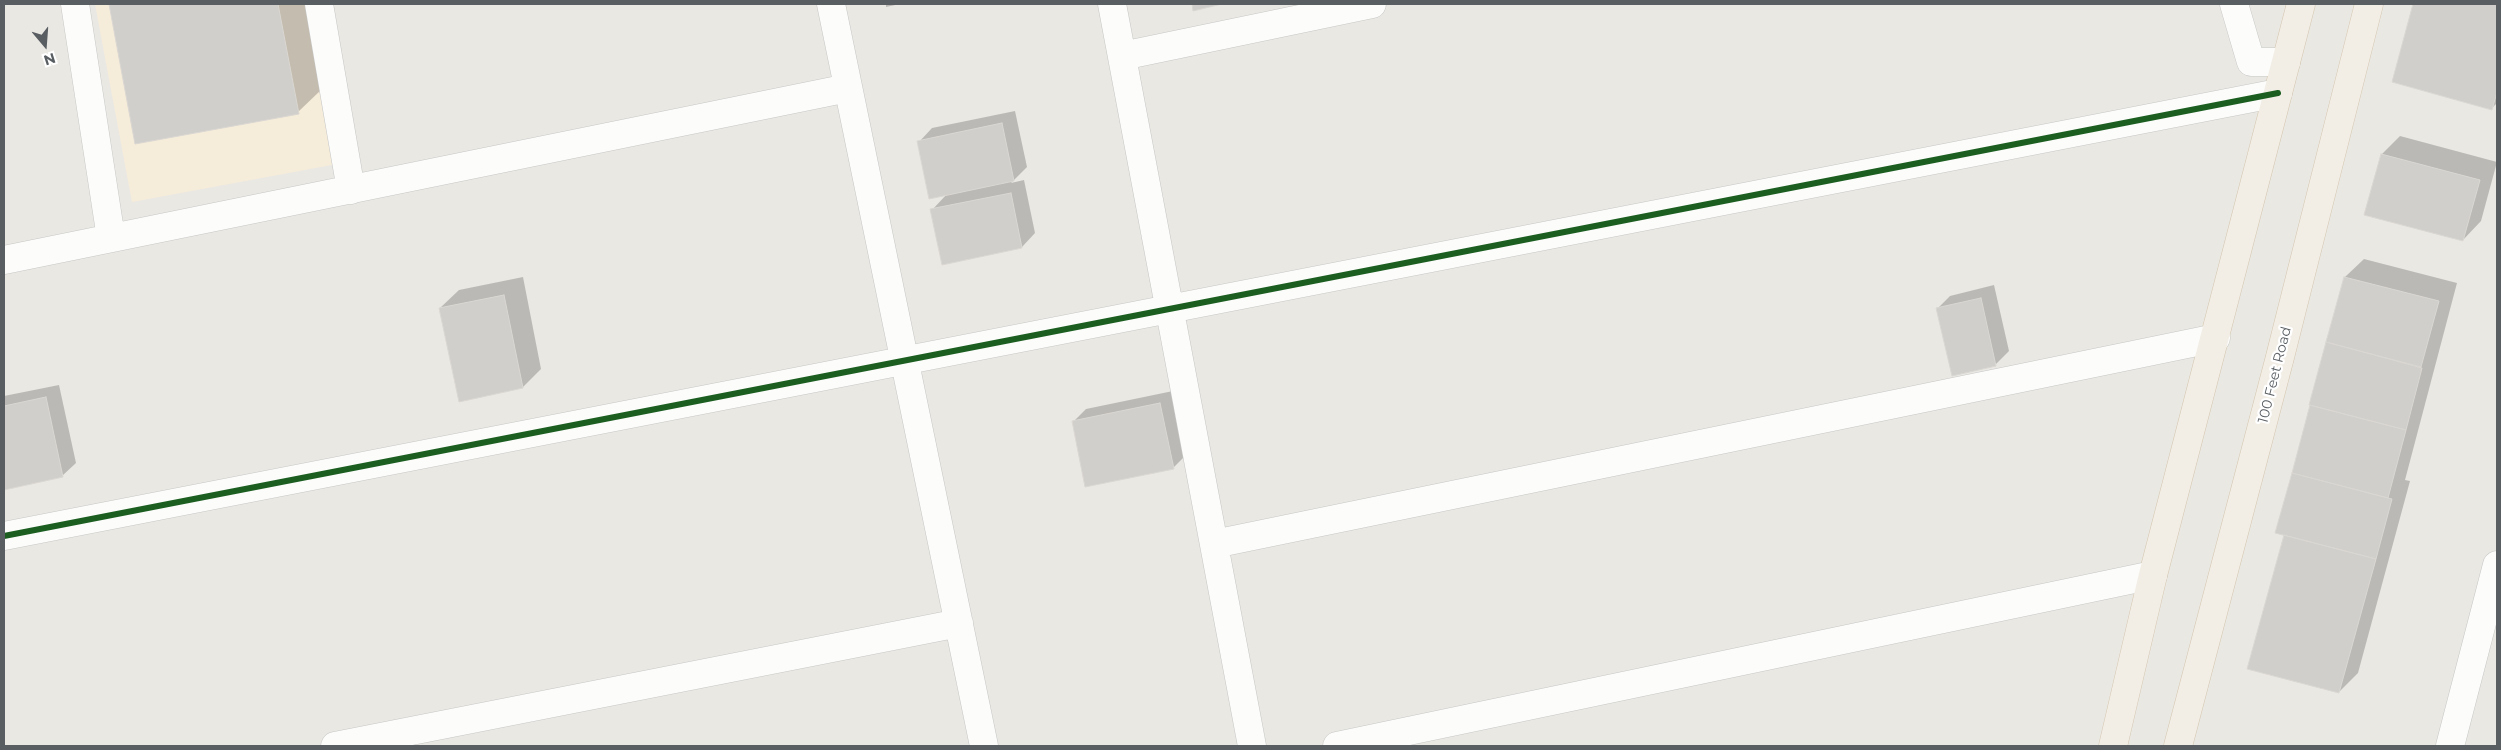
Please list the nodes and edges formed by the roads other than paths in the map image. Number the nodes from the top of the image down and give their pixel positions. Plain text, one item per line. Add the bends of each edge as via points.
1 (75, 4) edge
2 (319, 4) edge
3 (831, 4) edge
4 (1112, 4) edge
5 (1372, 4) edge
6 (2234, 4) edge
7 (2301, 4) edge
8 (2369, 4) edge
9 (1122, 56) junction
10 (2286, 62) junction
11 (848, 88) junction
12 (2278, 93) junction
13 (351, 190) junction
14 (111, 238) junction
15 (4, 260) edge
16 (1170, 310) junction
17 (2216, 338) junction
18 (905, 362) junction
19 (4, 536) edge
20 (1214, 544) junction
21 (2497, 566) edge
22 (2153, 575) junction
23 (959, 623) junction
24 (335, 746) edge
25 (984, 746) edge
26 (1252, 746) edge
27 (1336, 746) edge
28 (2113, 746) edge
29 (2178, 746) edge
30 (2450, 746) edge

1 - 14 street
2 - 13 street
3 - 11 street
4 - 9 street
5 - 9 street
6 - 10 street via 2251,62
7 - 10 main road
8 - 29 main road, 100 Feet Road
9 - 16 street
10 - 12 main road
11 - 13 street
11 - 18 street
12 - 16 street
12 - 17 main road
13 - 14 street
14 - 15 street
16 - 18 street
16 - 20 street
17 - 20 street
17 - 22 main road
18 - 19 street
18 - 23 street
20 - 26 street
21 - 30 street
22 - 27 street
22 - 28 main road
23 - 24 street
23 - 25 street

